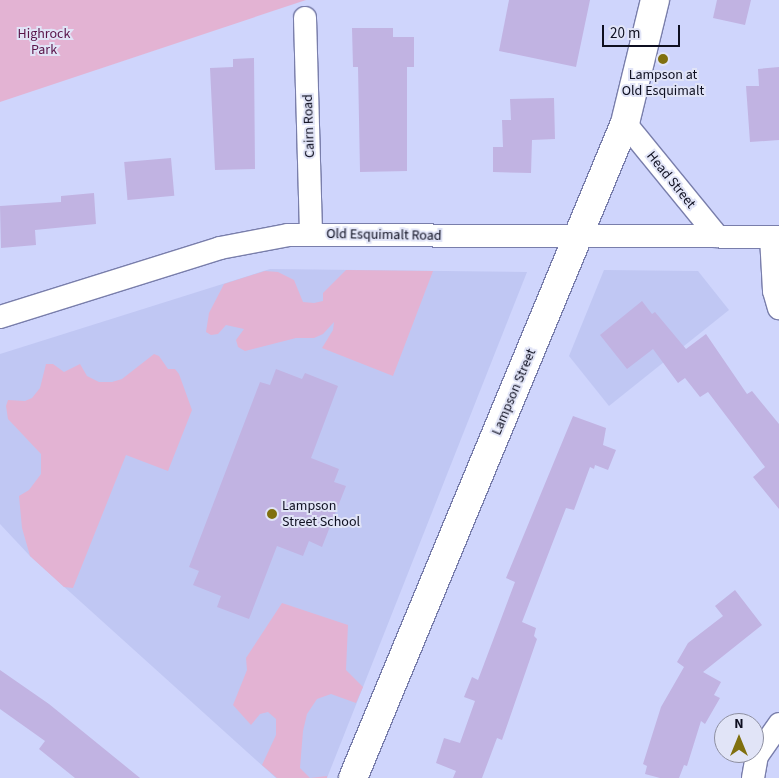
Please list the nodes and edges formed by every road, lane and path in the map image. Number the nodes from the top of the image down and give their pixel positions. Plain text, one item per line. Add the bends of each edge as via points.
1 (654, 0) edge
2 (305, 18) dead end
3 (625, 123) junction
4 (311, 234) junction
5 (717, 236) junction
6 (579, 237) junction
7 (775, 237) edge
8 (779, 308) edge
9 (0, 317) edge
10 (779, 724) edge
11 (353, 778) edge
12 (753, 778) edge

1 - 3 main road, Lampson Street
2 - 4 street, Cairn Road
3 - 5 street, Head Street
3 - 6 main road, Lampson Street
4 - 6 street, Old Esquimalt Road
4 - 9 street, Old Esquimalt Road via 243,242
5 - 6 street, Old Esquimalt Road
5 - 7 street, Old Esquimalt Road
6 - 11 main road, Lampson Street
7 - 8 street via 774,291
10 - 12 street via 757,756

